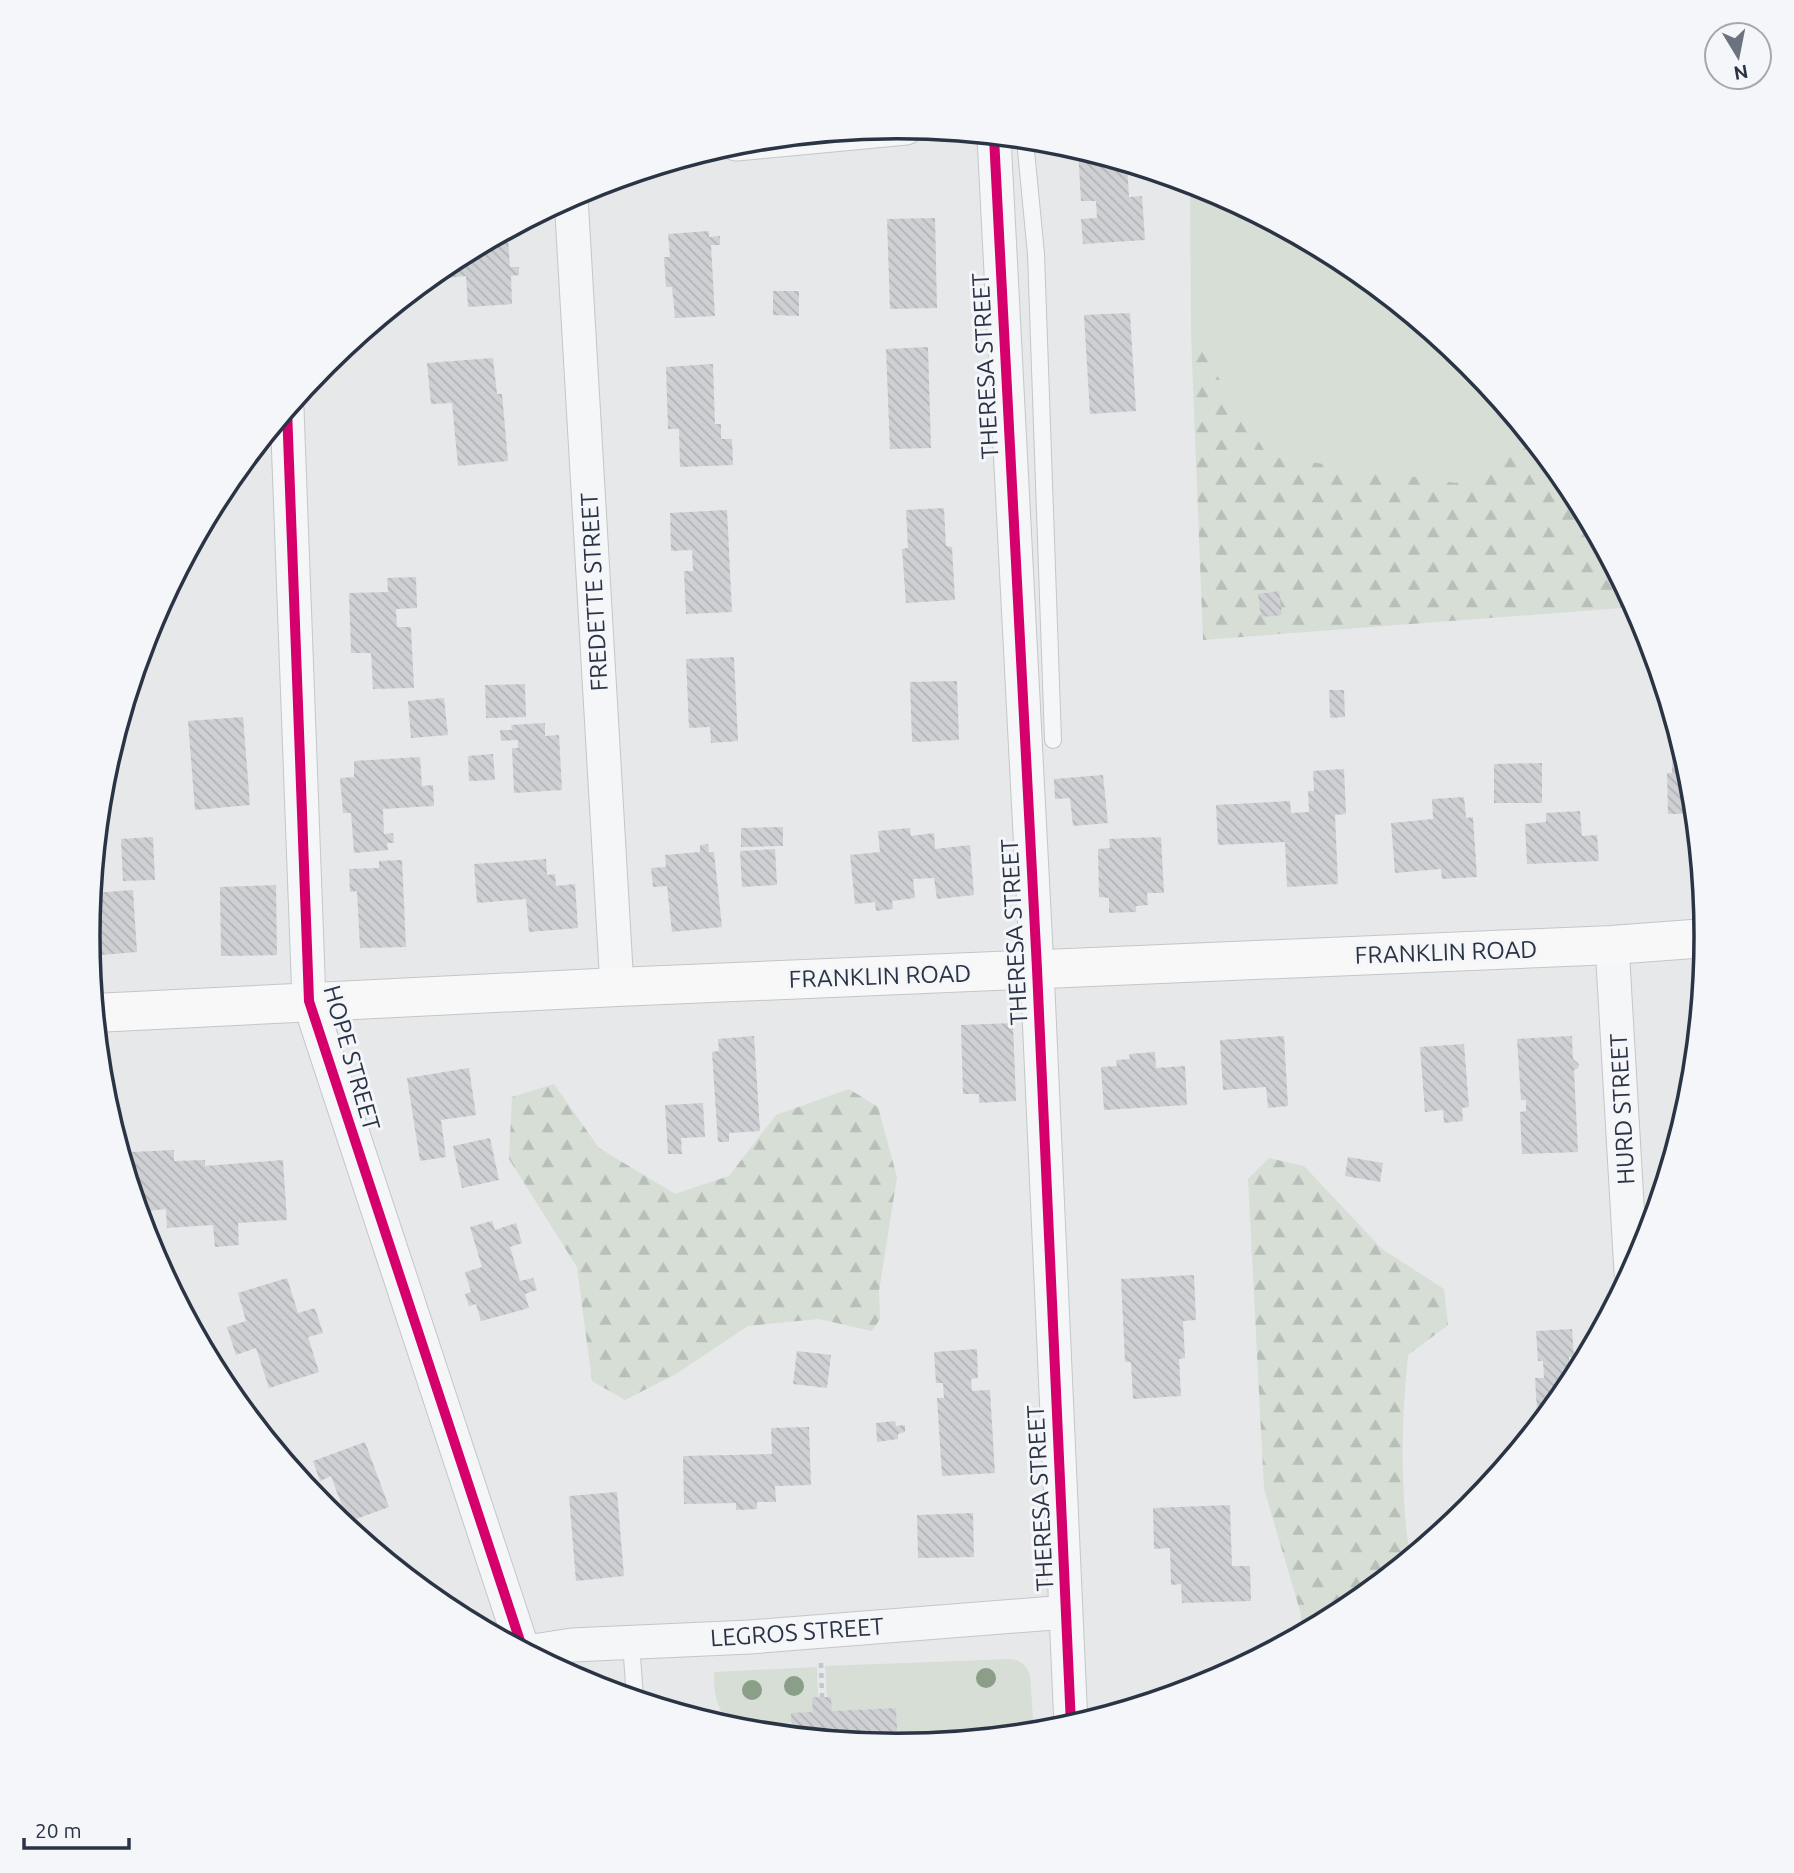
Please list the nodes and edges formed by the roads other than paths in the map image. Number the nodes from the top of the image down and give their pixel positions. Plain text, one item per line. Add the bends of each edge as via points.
1 (994, 145) edge
2 (1026, 150) edge
3 (572, 209) edge
4 (288, 422) edge
5 (1053, 740) dead end
6 (1694, 940) edge
7 (1612, 945) junction
8 (1037, 969) junction
9 (617, 987) junction
10 (309, 1001) junction
11 (104, 1013) edge
12 (1630, 1251) edge
13 (1066, 1612) junction
14 (519, 1639) edge
15 (631, 1642) junction
16 (541, 1650) edge
17 (634, 1689) edge
18 (1070, 1714) edge

1 - 8 street, THERESA STREET
2 - 5 lane via 1036,254
3 - 9 street, FREDETTE STREET
4 - 10 street, HOPE STREET
6 - 7 main road, FRANKLIN ROAD
7 - 8 main road, FRANKLIN ROAD
7 - 12 street, HURD STREET
8 - 9 main road, FRANKLIN ROAD
8 - 13 street, THERESA STREET
9 - 10 main road, FRANKLIN ROAD
10 - 11 main road, FRANKLIN ROAD
10 - 14 street, HOPE STREET
13 - 15 street, LEGROS STREET
13 - 18 street, THERESA STREET
15 - 16 street, LEGROS STREET
15 - 17 lane

